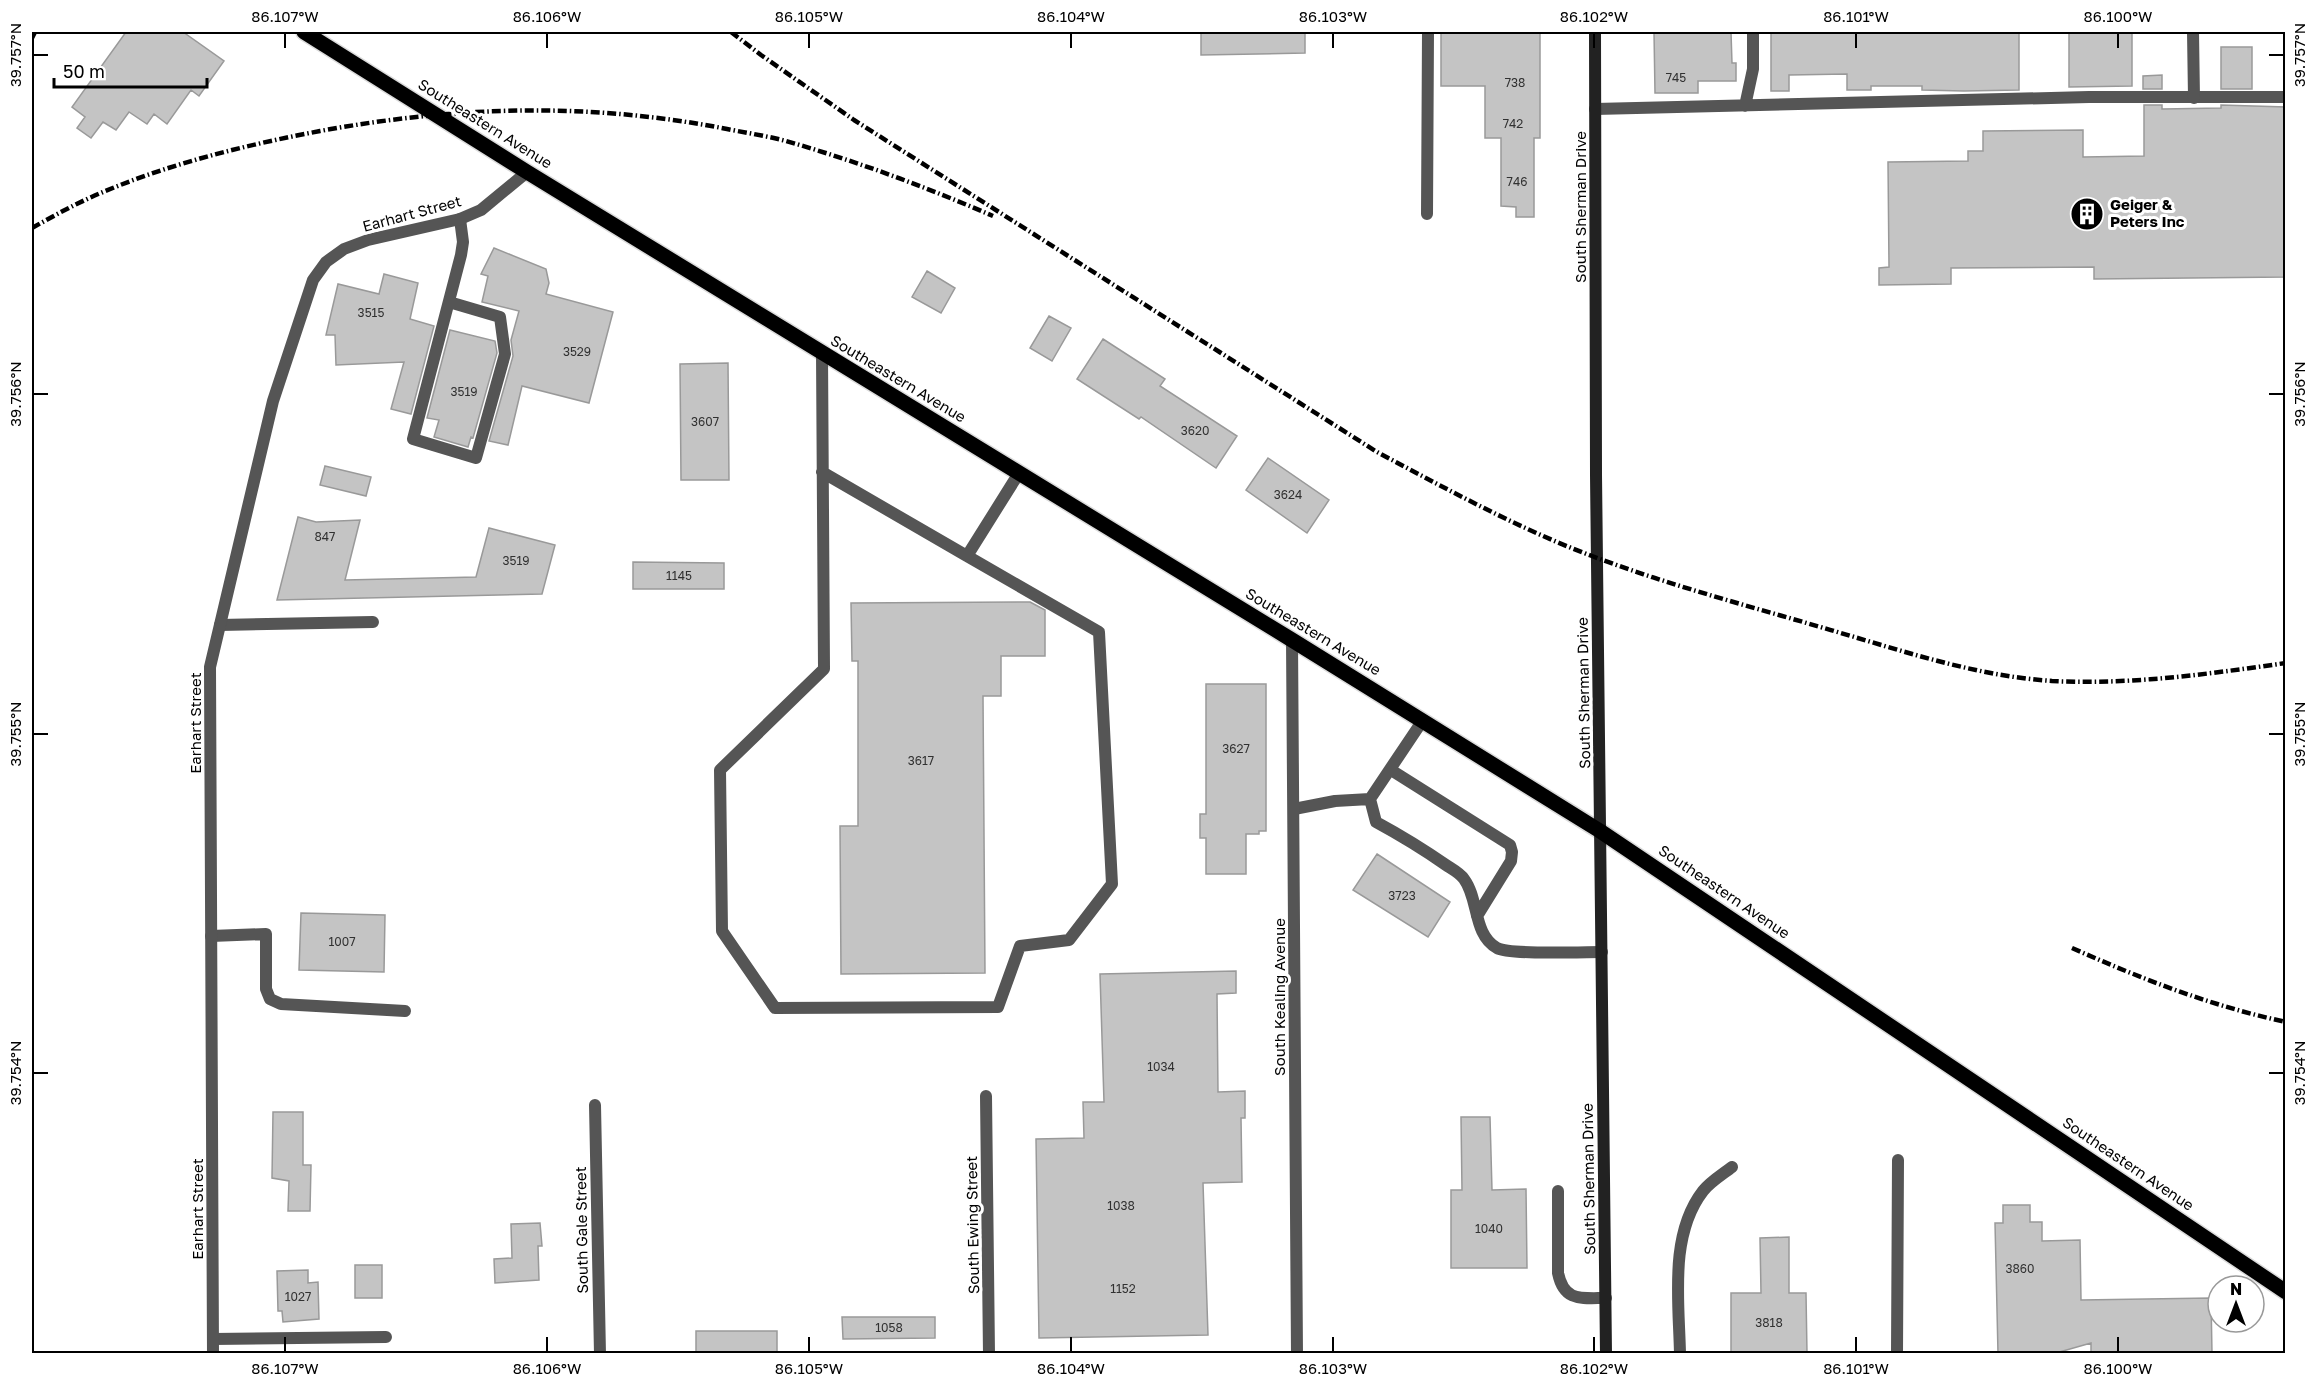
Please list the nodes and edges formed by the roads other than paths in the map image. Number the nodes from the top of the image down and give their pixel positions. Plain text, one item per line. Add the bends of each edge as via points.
1 (304, 32) edge
2 (1428, 32) edge
3 (1595, 32) edge
4 (1753, 32) edge
5 (2193, 32) edge
6 (2286, 97) edge
7 (2194, 98) junction
8 (1745, 106) junction
9 (1595, 109) junction
10 (527, 172) junction
11 (1427, 214) dead end
12 (460, 219) junction
13 (449, 302) junction
14 (822, 353) junction
15 (822, 472) junction
16 (1019, 473) junction
17 (967, 556) junction
18 (373, 622) dead end
19 (220, 625) junction
20 (1292, 640) junction
21 (1423, 720) junction
22 (1391, 770) junction
23 (1370, 799) junction
24 (1293, 810) junction
25 (1600, 831) junction
26 (1477, 916) junction
27 (211, 936) junction
28 (1602, 952) junction
29 (405, 1011) dead end
30 (986, 1096) dead end
31 (595, 1105) dead end
32 (1898, 1160) dead end
33 (1732, 1167) dead end
34 (1558, 1191) dead end
35 (2286, 1292) edge
36 (1606, 1298) junction
37 (386, 1337) dead end
38 (213, 1339) junction
39 (213, 1353) edge
40 (600, 1353) edge
41 (989, 1353) edge
42 (1297, 1353) edge
43 (1606, 1353) edge
44 (1680, 1353) edge
45 (1897, 1353) edge

1 - 10 main road, Southeastern Avenue
2 - 11 street
3 - 9 main road, South Sherman Drive
4 - 8 street via 1753,69
5 - 7 street
6 - 7 street
7 - 8 street
8 - 9 street
9 - 25 main road, South Sherman Drive
10 - 12 street, Earhart Street via 481,210
10 - 14 main road, Southeastern Avenue
12 - 13 street via 463,242
12 - 19 street, Earhart Street via 368,240 344,249 318,269 273,401
13 - 13 street via 413,439 476,458 505,354 504,333 500,317
14 - 15 street
14 - 16 main road, Southeastern Avenue
15 - 17 street
15 - 17 street via 824,669 720,771 722,931 775,1008 998,1007 1020,946 1069,940 1112,884 1099,632
16 - 17 street
16 - 20 main road, Southeastern Avenue
18 - 19 street
19 - 27 street, Earhart Street via 210,667
20 - 21 main road, Southeastern Avenue
20 - 24 street, South Kealing Avenue
21 - 22 street
21 - 25 main road, Southeastern Avenue
22 - 23 street
22 - 26 street via 1510,845 1511,861
23 - 24 street
23 - 26 street via 1376,822 1464,877
24 - 42 street, South Kealing Avenue
25 - 28 main road, South Sherman Drive
25 - 35 main road, Southeastern Avenue
26 - 28 street via 1484,934 1497,948
27 - 29 street via 266,934 266,989 270,999 281,1004
27 - 38 street, Earhart Street
28 - 36 main road, South Sherman Drive
30 - 41 street, South Ewing Street
31 - 40 street, South Gale Street
32 - 45 street
33 - 44 street via 1704,1190 1687,1222 1678,1266
34 - 36 street via 1561,1286 1580,1298
36 - 43 main road, South Sherman Drive
37 - 38 street
38 - 39 street, Earhart Street

